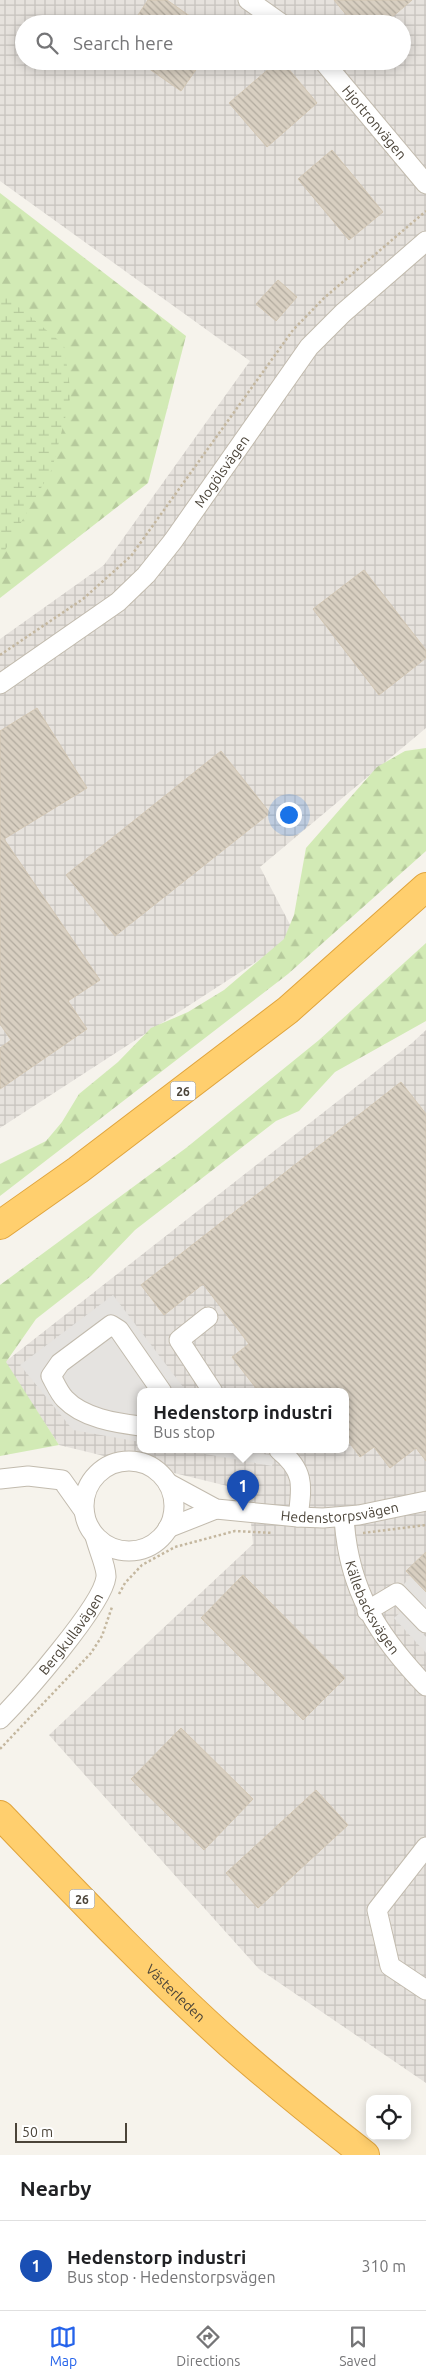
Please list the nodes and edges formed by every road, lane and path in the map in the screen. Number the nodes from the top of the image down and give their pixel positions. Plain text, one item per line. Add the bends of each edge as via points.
1 (248, 0) edge
2 (269, 15) edge
3 (331, 70) edge
4 (426, 184) edge
5 (426, 211) edge
6 (426, 241) edge
7 (0, 655) edge
8 (0, 684) edge
9 (426, 887) edge
10 (426, 908) edge
11 (0, 1225) edge
12 (0, 1242) edge
13 (208, 1317) dead end
14 (159, 1388) edge
15 (210, 1388) edge
16 (137, 1426) edge
17 (283, 1453) edge
18 (106, 1467) junction
19 (0, 1479) edge
20 (62, 1480) junction
21 (168, 1483) junction
22 (426, 1501) edge
23 (216, 1509) junction
24 (84, 1511) junction
25 (298, 1517) junction
26 (426, 1525) edge
27 (345, 1526) junction
28 (168, 1528) junction
29 (274, 1533) dead end
30 (95, 1536) junction
31 (130, 1551) junction
32 (106, 1576) junction
33 (117, 1599) dead end
34 (113, 1607) dead end
35 (367, 1611) junction
36 (426, 1623) edge
37 (426, 1686) edge
38 (0, 1719) edge
39 (0, 1749) edge
40 (0, 1815) edge
41 (0, 1831) edge
42 (426, 1847) edge
43 (426, 1990) edge
44 (347, 2155) edge
45 (365, 2155) edge

1 - 2 street
3 - 4 street, Hjortronvägen
5 - 7 path via 324,298 293,330 131,556 83,599
6 - 8 street, Mogölsvägen via 309,346 173,541 146,574 118,602
9 - 11 highway, 26 via 288,1010 78,1170
10 - 12 highway, 26 via 298,1019 217,1083 89,1181
13 - 15 street via 179,1340
14 - 16 street via 119,1330 110,1325 60,1363 51,1376 65,1399 84,1412
17 - 25 street via 291,1459 301,1479
18 - 20 street
18 - 21 street via 121,1461 144,1463 158,1471
18 - 24 street via 88,1485
19 - 20 street via 28,1476
20 - 24 street
21 - 23 street, Hedenstorpsvägen
21 - 28 street via 174,1506
22 - 27 street, Hedenstorpsvägen
23 - 25 street, Hedenstorpsvägen
23 - 28 street
24 - 30 street
25 - 27 street, Hedenstorpsvägen
26 - 27 path
27 - 35 street, Källebacksvägen via 354,1580
28 - 31 street via 152,1545
29 - 33 path via 235,1531 175,1547 142,1565 125,1582
30 - 31 street via 111,1547
30 - 32 street, Bergkullavägen
31 - 32 street
32 - 38 street, Bergkullavägen via 95,1603
34 - 39 path via 102,1636 91,1653
35 - 36 street via 398,1593
35 - 37 street, Källebacksvägen
40 - 45 highway, Västerleden / 26 via 164,1982 230,2044
41 - 44 highway, Västerleden / 26 via 170,2003 223,2052
42 - 43 street via 377,1910 390,1966

